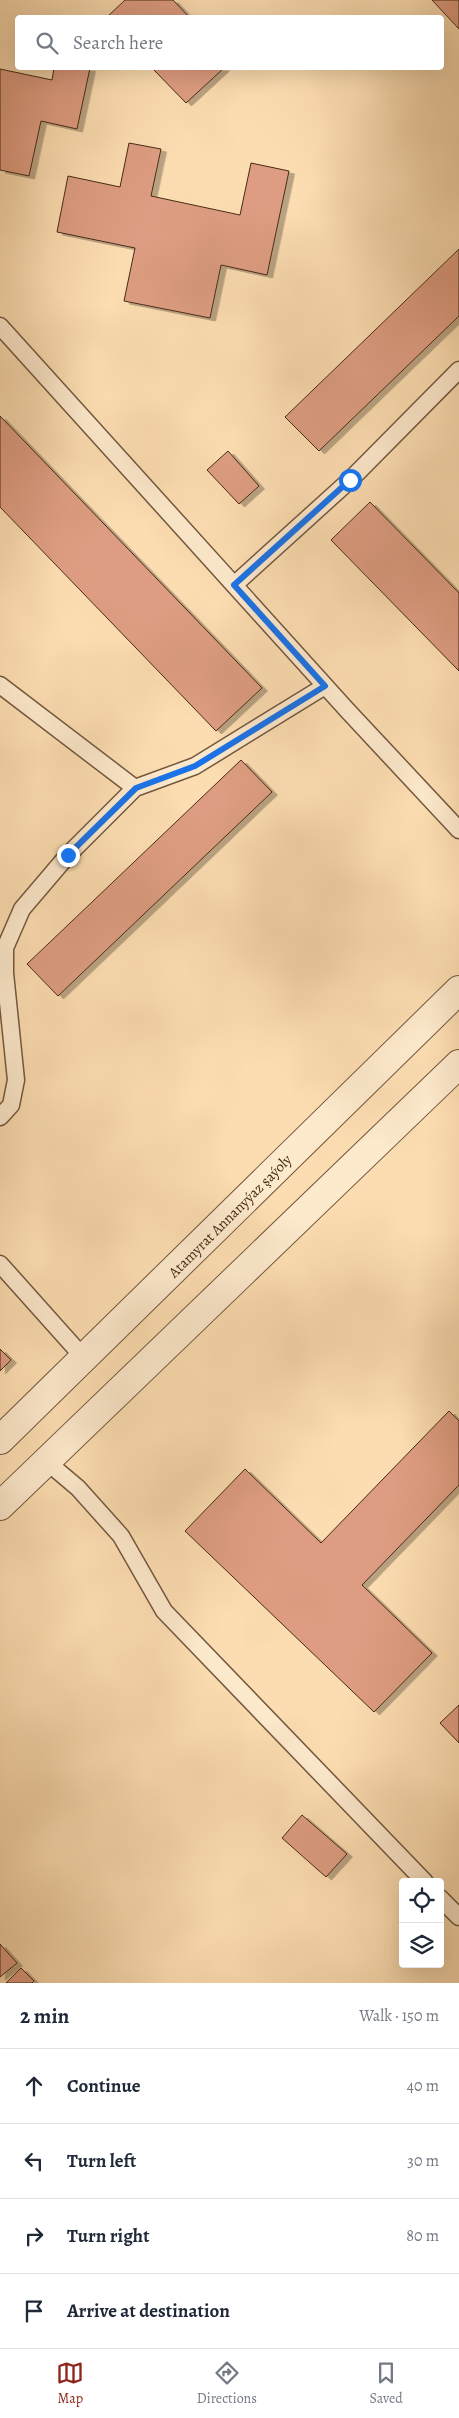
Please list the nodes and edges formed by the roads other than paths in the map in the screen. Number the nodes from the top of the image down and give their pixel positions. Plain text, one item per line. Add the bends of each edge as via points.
1 (0, 326) edge
2 (459, 370) edge
3 (234, 585) junction
4 (0, 686) edge
5 (325, 686) junction
6 (136, 788) junction
7 (459, 830) edge
8 (459, 990) edge
9 (459, 1064) edge
10 (0, 1117) edge
11 (0, 1264) edge
12 (84, 1358) junction
13 (0, 1440) edge
14 (46, 1461) junction
15 (0, 1506) edge
16 (421, 1878) edge
17 (444, 1902) edge
18 (459, 1917) edge

1 - 3 lane
2 - 3 lane via 350,480
3 - 5 lane
4 - 6 lane
5 - 6 lane via 195,766
5 - 7 lane
6 - 10 lane via 68,855 22,909 6,948 16,1080 11,1105
8 - 12 street, Atamyrat Annanyýaz şaýoly
9 - 14 street
11 - 12 lane
12 - 13 street, Atamyrat Annanyýaz şaýoly
14 - 15 street
14 - 16 lane via 78,1488 121,1536 164,1611
17 - 18 lane

